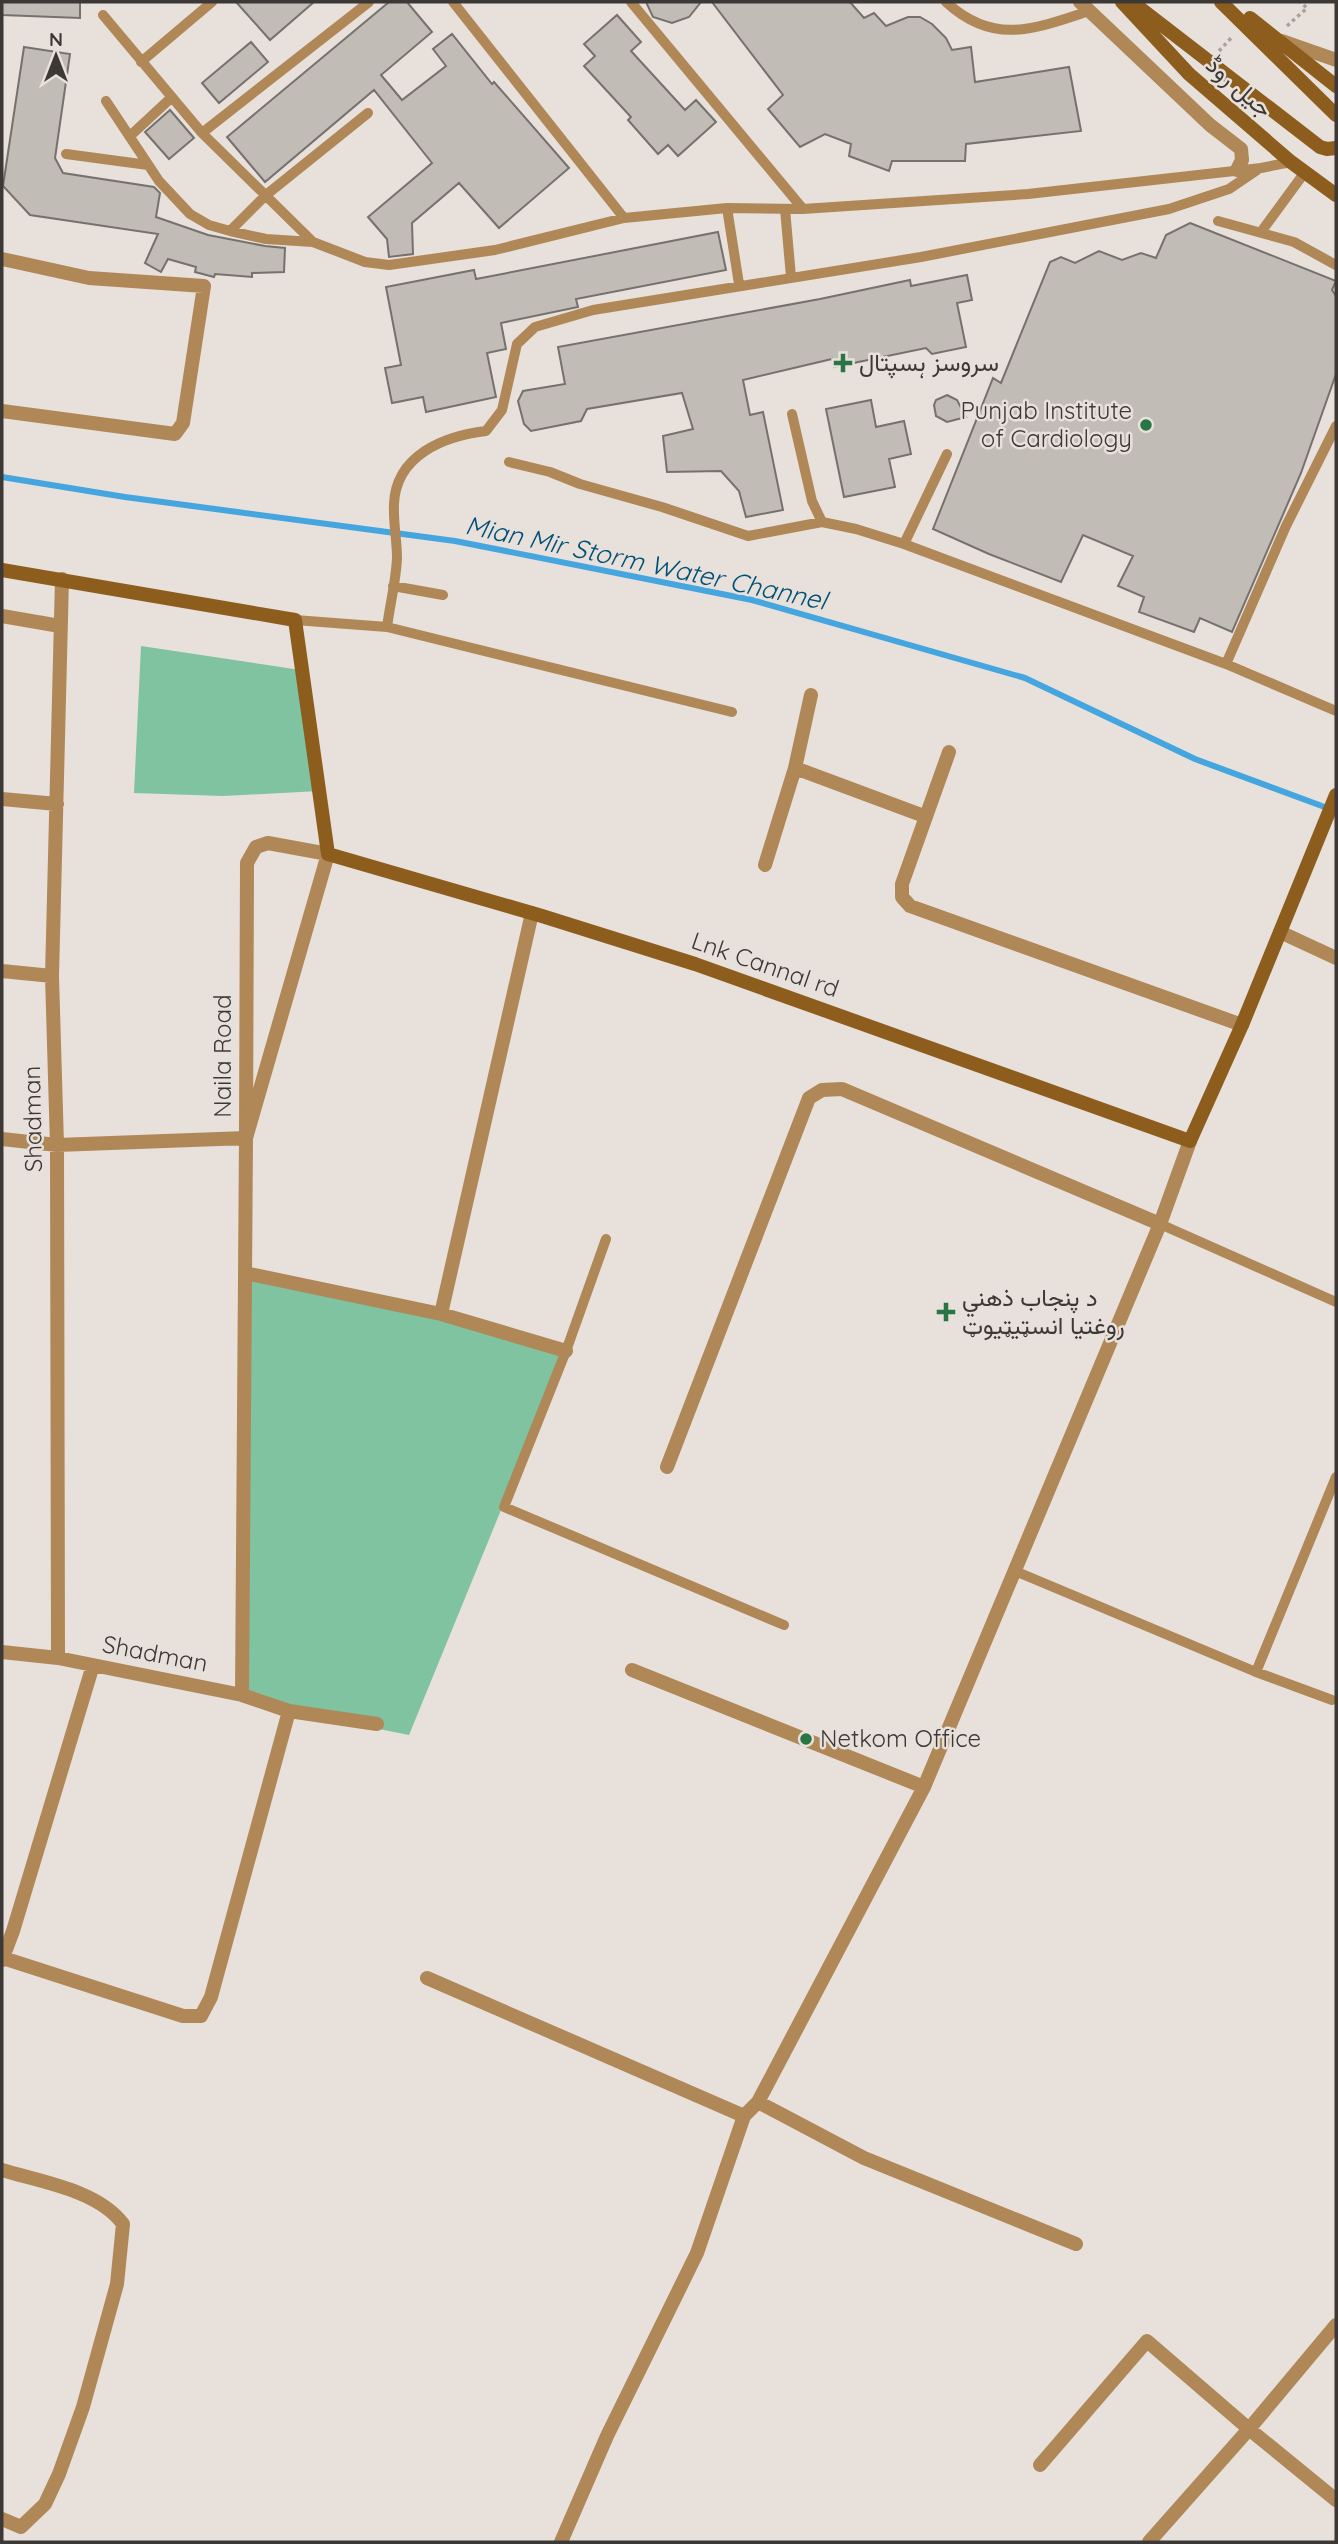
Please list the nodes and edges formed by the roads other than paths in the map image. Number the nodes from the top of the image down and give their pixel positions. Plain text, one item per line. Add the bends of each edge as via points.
1 (212, 2) edge
2 (369, 2) edge
3 (453, 2) edge
4 (631, 2) edge
5 (946, 2) edge
6 (1122, 2) edge
7 (1132, 2) edge
8 (1221, 2) edge
9 (1231, 2) edge
10 (1085, 6) edge
11 (103, 15) dead end
12 (1274, 38) junction
13 (1336, 60) edge
14 (141, 62) junction
15 (1336, 86) edge
16 (172, 97) junction
17 (106, 101) dead end
18 (368, 113) dead end
19 (1336, 115) edge
20 (202, 132) junction
21 (130, 136) junction
22 (1336, 148) edge
23 (66, 154) dead end
24 (1291, 162) junction
25 (148, 165) junction
26 (1261, 168) junction
27 (1237, 170) junction
28 (1305, 172) junction
29 (266, 195) junction
30 (1336, 195) edge
31 (727, 208) junction
32 (785, 209) junction
33 (803, 209) junction
34 (624, 218) junction
35 (1218, 221) dead end
36 (230, 231) junction
37 (1261, 232) junction
38 (313, 242) junction
39 (2, 259) edge
40 (1336, 265) edge
41 (791, 277) junction
42 (739, 284) junction
43 (2, 411) edge
44 (792, 414) dead end
45 (1336, 425) edge
46 (947, 454) dead end
47 (509, 462) dead end
48 (822, 522) junction
49 (904, 544) junction
50 (2, 570) edge
51 (62, 579) junction
52 (393, 586) junction
53 (443, 594) dead end
54 (2, 616) edge
55 (295, 620) junction
56 (60, 626) junction
57 (387, 627) junction
58 (1226, 664) junction
59 (811, 695) dead end
60 (1336, 711) edge
61 (732, 712) dead end
62 (949, 752) dead end
63 (795, 768) junction
64 (1336, 794) edge
65 (2, 799) edge
66 (57, 804) junction
67 (924, 816) junction
68 (328, 854) junction
69 (765, 864) dead end
70 (532, 913) junction
71 (1280, 932) junction
72 (1336, 958) edge
73 (2, 971) edge
74 (52, 976) junction
75 (1242, 1025) junction
76 (246, 1138) junction
77 (2, 1139) edge
78 (1190, 1141) junction
79 (57, 1145) junction
80 (1160, 1224) junction
81 (606, 1239) dead end
82 (245, 1273) junction
83 (1336, 1301) edge
84 (441, 1314) junction
85 (566, 1351) junction
86 (667, 1467) dead end
87 (1336, 1477) edge
88 (1015, 1571) junction
89 (784, 1625) dead end
90 (2, 1652) edge
91 (58, 1658) junction
92 (93, 1665) junction
93 (632, 1670) dead end
94 (1256, 1672) junction
95 (242, 1695) junction
96 (1332, 1700) dead end
97 (289, 1711) junction
98 (377, 1724) dead end
99 (924, 1787) junction
100 (2, 1959) edge
101 (427, 1978) dead end
102 (758, 2102) junction
103 (744, 2116) junction
104 (2, 2169) edge
105 (1076, 2244) dead end
106 (1336, 2325) edge
107 (1249, 2429) junction
108 (1040, 2465) dead end
109 (1336, 2500) edge
110 (2, 2519) edge
111 (561, 2542) edge
112 (1149, 2542) edge

1 - 14 lane
2 - 20 lane
3 - 34 lane
4 - 33 lane
5 - 10 lane via 962,16 994,30 1045,25
6 - 24 street, جیل روڈ via 1189,74
7 - 22 street via 1320,147
8 - 19 street
9 - 12 street
10 - 27 street via 1241,149
11 - 14 lane
12 - 13 street
12 - 15 street
14 - 16 lane
16 - 20 lane
16 - 21 lane
17 - 21 lane
18 - 29 lane
20 - 29 lane
21 - 25 lane
23 - 25 lane
24 - 26 lane
24 - 28 street, جیل روڈ
25 - 36 lane via 190,214
26 - 27 lane
26 - 41 lane via 1229,189 1169,209
27 - 33 lane via 1028,194
28 - 30 street, جیل روڈ
28 - 37 lane
29 - 36 lane
29 - 38 lane
31 - 32 lane
31 - 34 lane
31 - 42 lane
32 - 33 lane
32 - 41 lane
34 - 38 lane via 495,250 389,265 365,262
35 - 37 lane
36 - 38 lane
37 - 40 lane via 1294,242
39 - 43 street via 89,278 204,286 183,423 175,434
41 - 42 lane
42 - 52 lane via 593,310 535,327 517,344 502,410 486,431 461,434 438,444 411,460 400,476 394,502 397,558
44 - 48 lane via 812,500
45 - 58 lane
46 - 49 lane
47 - 48 lane via 748,536
48 - 49 lane
49 - 58 lane
50 - 51 street
51 - 55 street
51 - 56 street, Shadman
52 - 53 lane
52 - 57 lane
54 - 56 street
55 - 57 lane
55 - 68 street
56 - 66 street, Shadman
57 - 61 lane
58 - 60 lane
59 - 63 street
62 - 67 street
63 - 67 street
63 - 69 street
64 - 71 street
65 - 66 street
66 - 74 street, Shadman
67 - 75 street via 902,884 902,897 910,906
68 - 70 street, Lnk Cannal rd
68 - 76 street
68 - 76 street, Naila Road via 268,843 256,848 247,863
70 - 78 street, Lnk Cannal rd via 695,964
70 - 84 street
71 - 72 street
71 - 75 street
73 - 74 street
74 - 79 street, Shadman
75 - 78 street
76 - 79 street, Naila Road
76 - 82 street
77 - 79 street, Naila Road
78 - 80 street
79 - 91 street, Shadman
80 - 83 lane
80 - 86 street via 842,1089 822,1090 809,1098
80 - 88 street
81 - 85 lane
82 - 84 street
82 - 95 street
84 - 85 street
85 - 89 lane via 504,1507
87 - 94 lane
88 - 94 lane
88 - 99 street
90 - 91 street, Shadman
91 - 92 street, Shadman
92 - 95 street, Shadman
92 - 100 street
93 - 99 street
94 - 96 lane
95 - 97 street, Shadman
97 - 98 street, Shadman
97 - 100 street via 211,1997 201,2016 183,2016
99 - 102 street
101 - 103 street
102 - 103 street
102 - 105 street via 864,2158
103 - 111 street via 697,2253 607,2435
104 - 110 street via 95,2199 123,2224 117,2284 59,2474 45,2504 21,2527
106 - 107 street
107 - 108 street via 1147,2340
107 - 109 street
107 - 112 street

